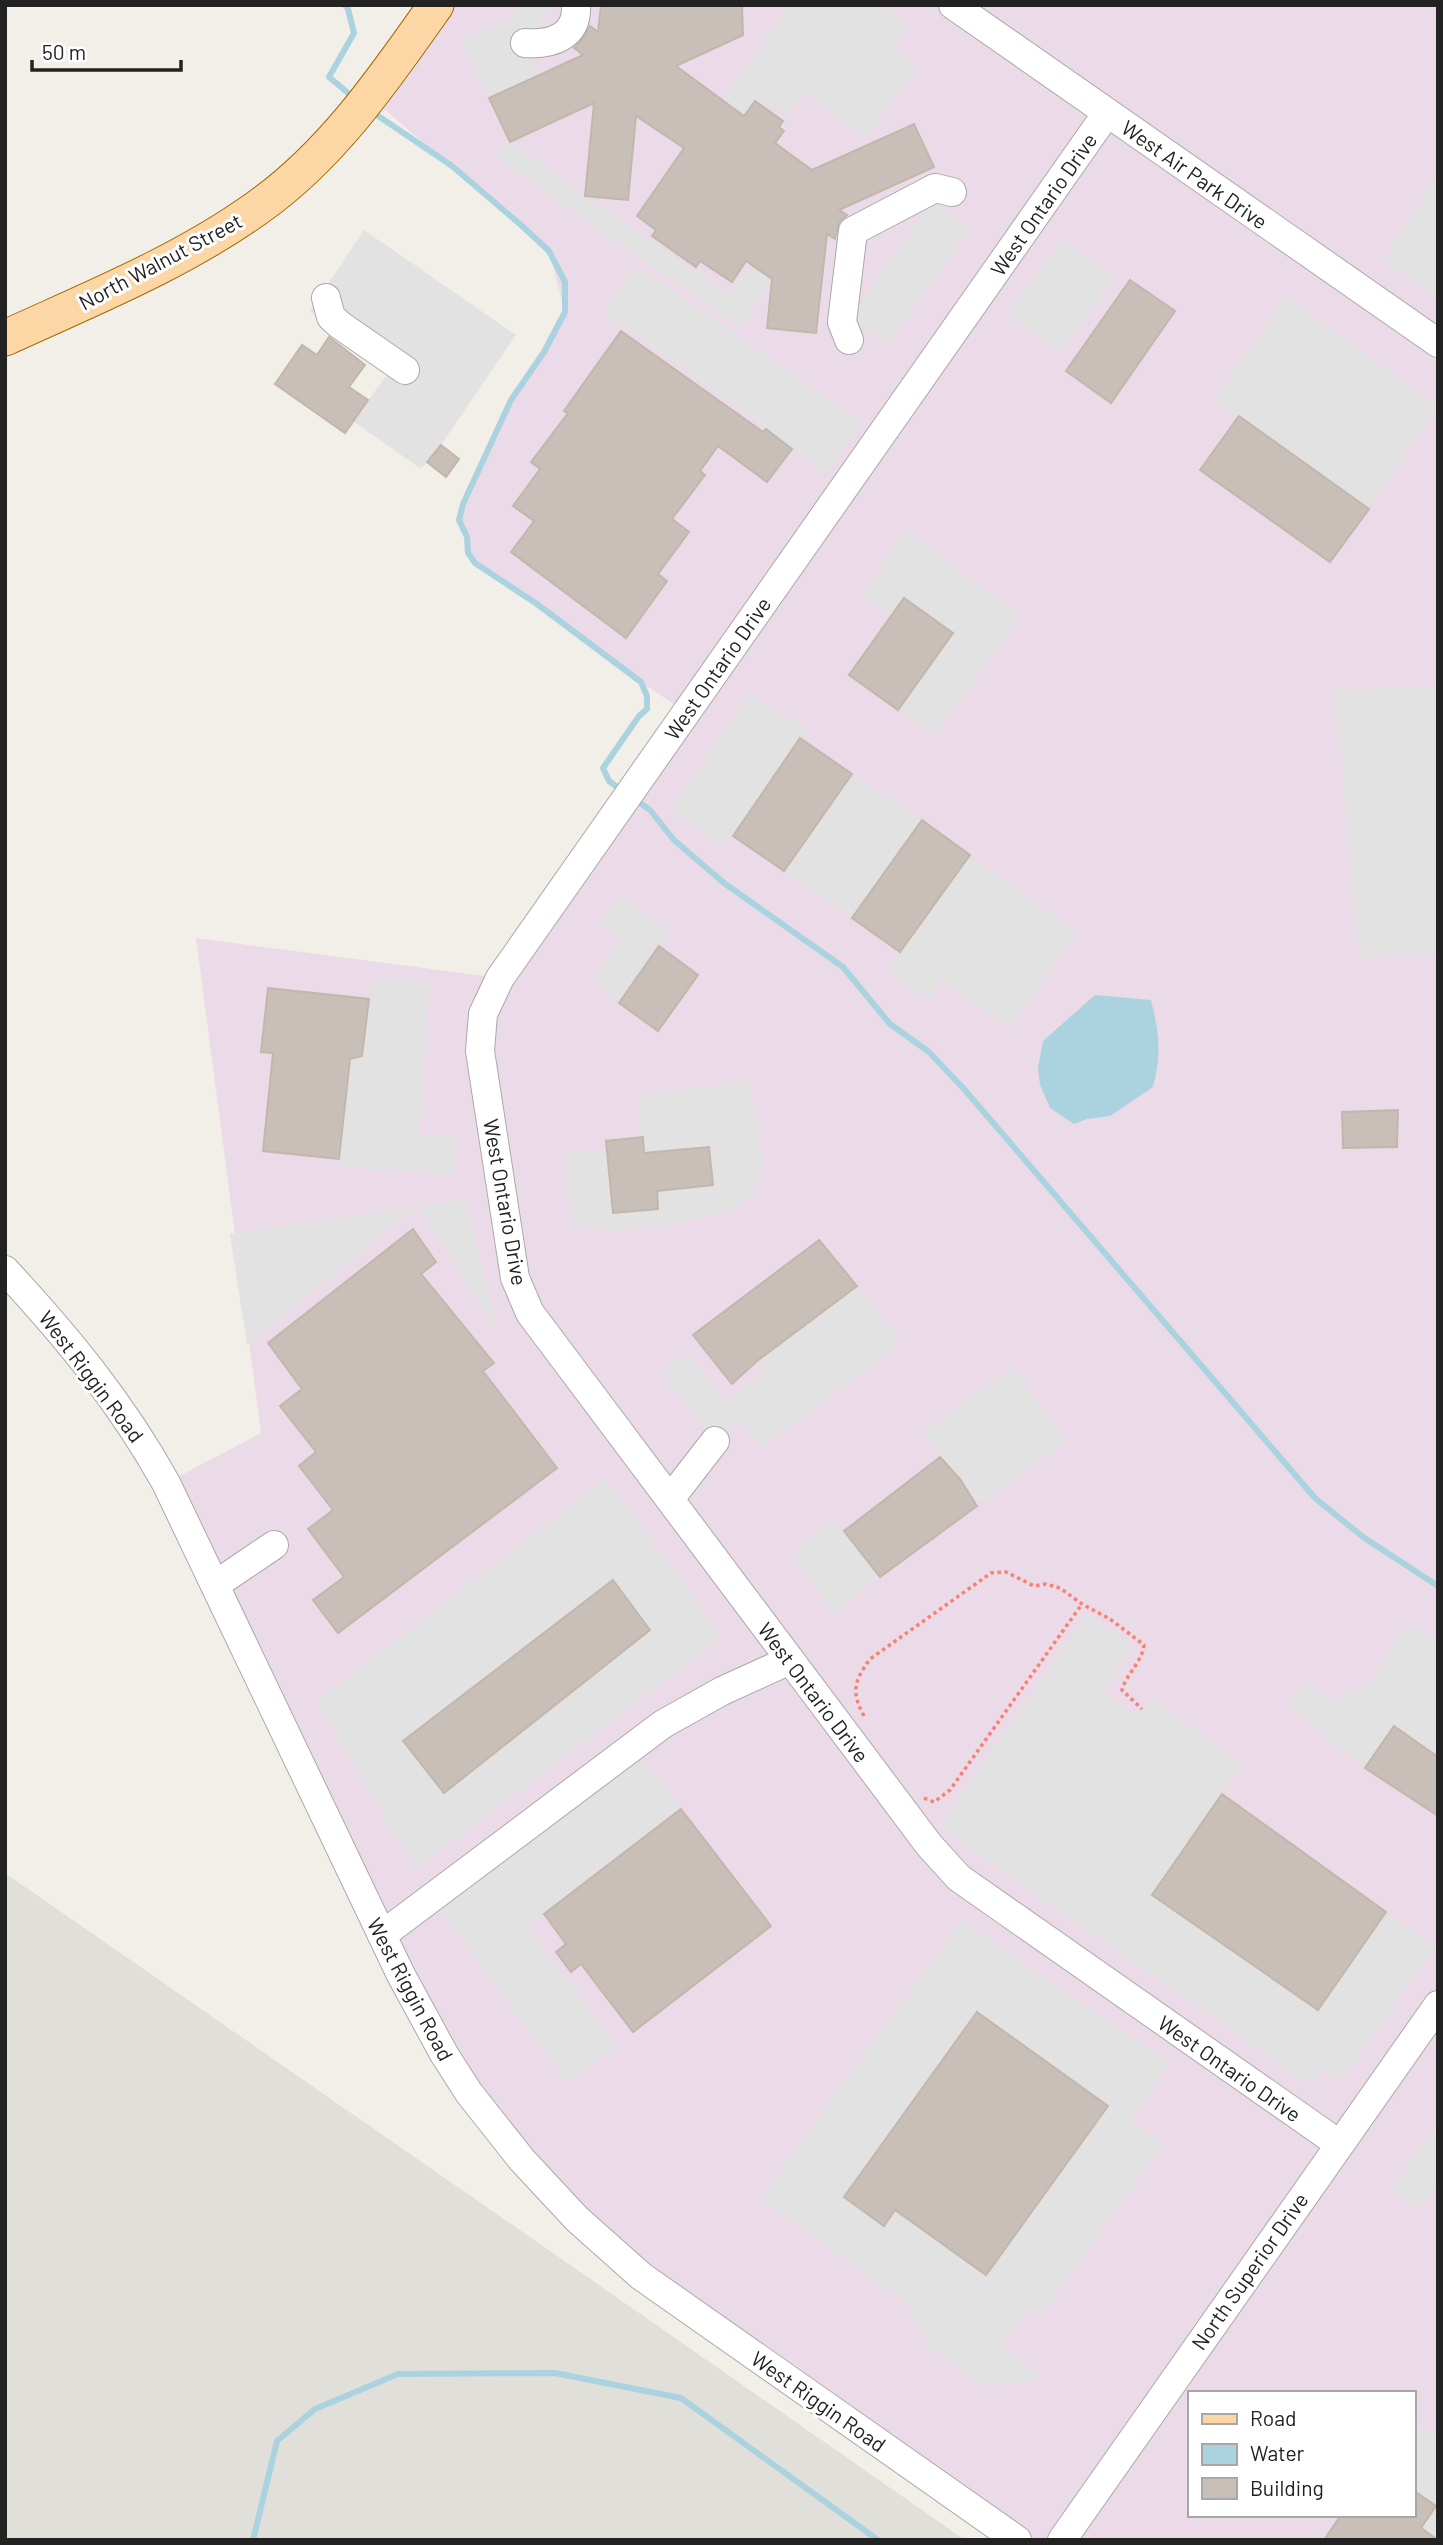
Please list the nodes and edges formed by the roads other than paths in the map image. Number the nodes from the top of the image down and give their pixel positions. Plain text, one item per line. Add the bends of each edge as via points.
1 (436, 5) edge
2 (576, 5) edge
3 (953, 5) edge
4 (525, 43) dead end
5 (1107, 113) junction
6 (952, 192) dead end
7 (326, 298) dead end
8 (5, 338) edge
9 (849, 340) dead end
10 (1438, 343) edge
11 (405, 370) dead end
12 (5, 1270) edge
13 (715, 1441) dead end
14 (670, 1499) junction
15 (274, 1545) dead end
16 (215, 1586) junction
17 (790, 1660) junction
18 (382, 1935) junction
19 (1438, 2005) edge
20 (1339, 2144) junction
21 (1017, 2540) edge
22 (1062, 2540) edge

1 - 8 main road, North Walnut Street via 362,107 257,208 119,286
2 - 4 street via 577,16 556,41
3 - 5 street, West Air Park Drive
5 - 10 street, West Air Park Drive
5 - 14 street, West Ontario Drive via 499,978 483,1014 480,1051 515,1278 530,1314
6 - 9 street via 935,188 853,231 842,323
7 - 11 street via 331,317
12 - 16 street, West Riggin Road via 68,1339 139,1436
13 - 14 street
14 - 17 street, West Ontario Drive
15 - 16 street
16 - 18 street, West Riggin Road
17 - 18 street via 663,1724
17 - 20 street, West Ontario Drive via 959,1878
18 - 21 street, West Riggin Road via 469,2093 577,2219 641,2276
19 - 20 street, North Superior Drive
20 - 22 street, North Superior Drive

